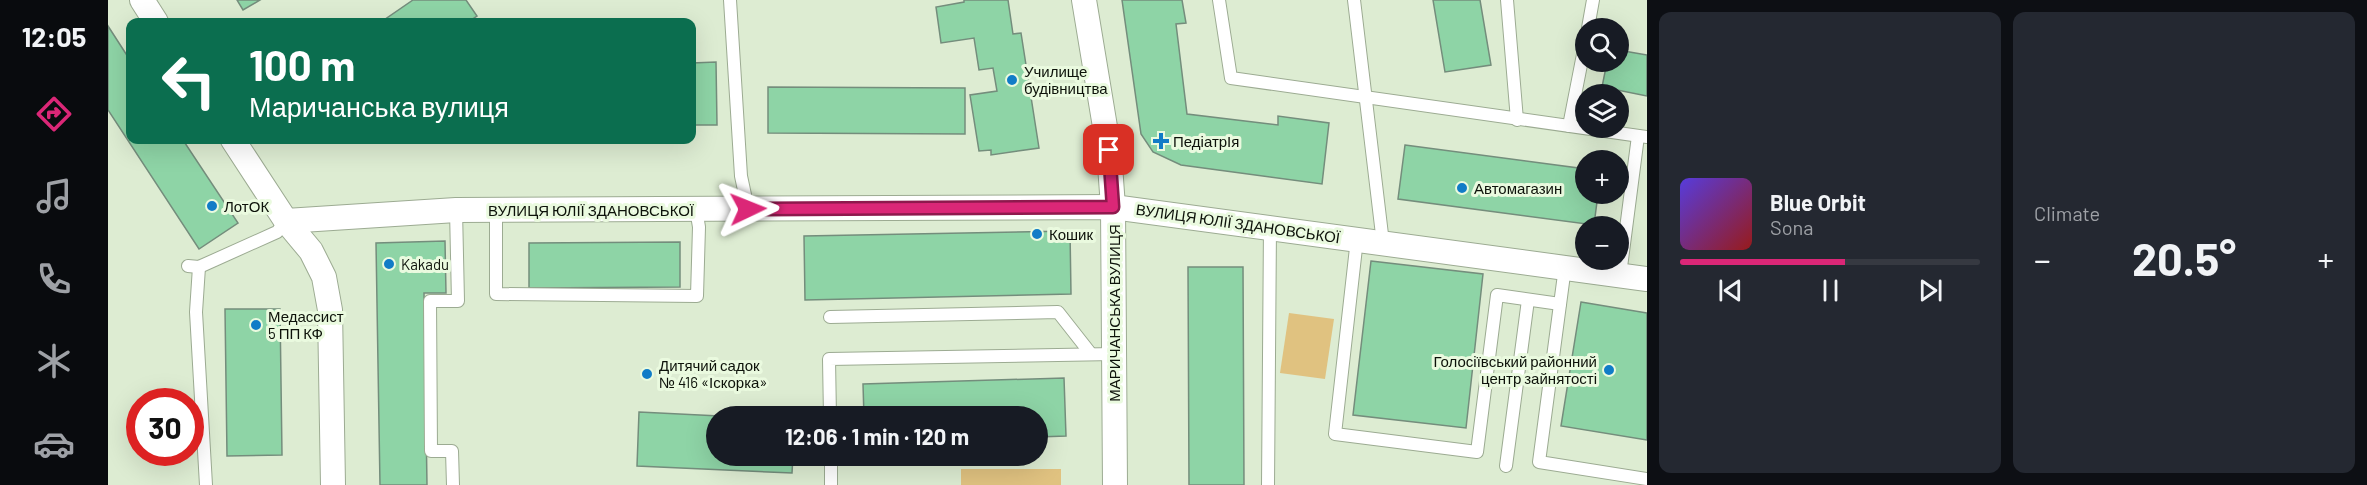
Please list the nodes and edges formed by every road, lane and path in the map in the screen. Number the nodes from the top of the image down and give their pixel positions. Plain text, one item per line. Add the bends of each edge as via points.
1 (142, 0) edge
2 (730, 0) edge
3 (1084, 0) edge
4 (1219, 0) edge
5 (1354, 0) edge
6 (1507, 0) edge
7 (1593, 0) edge
8 (153, 18) edge
9 (1590, 18) edge
10 (1580, 72) edge
11 (1366, 97) junction
12 (1517, 120) junction
13 (1569, 126) junction
14 (1642, 137) edge
15 (235, 144) edge
16 (1113, 207) junction
17 (696, 209) junction
18 (748, 209) junction
19 (456, 210) junction
20 (496, 210) junction
21 (286, 221) junction
22 (1270, 226) junction
23 (1357, 239) junction
24 (1383, 243) junction
25 (1565, 267) junction
26 (1620, 275) junction
27 (1647, 279) edge
28 (1528, 300) junction
29 (1560, 304) junction
30 (830, 317) dead end
31 (1103, 354) junction
32 (830, 406) edge
33 (831, 466) edge
34 (1506, 466) dead end
35 (1647, 479) edge
36 (206, 485) edge
37 (333, 485) edge
38 (453, 485) edge
39 (831, 485) edge
40 (1115, 485) edge
41 (1268, 485) edge

1 - 8 street
2 - 18 lane via 741,176
3 - 16 street, МАРИЧАНСЬКА ВУЛИЦЯ via 1109,150
4 - 11 lane via 1231,78
5 - 11 lane
6 - 12 lane
7 - 9 lane
10 - 13 lane
11 - 12 lane
11 - 24 lane
12 - 13 lane
13 - 14 lane
14 - 26 lane
15 - 21 street
16 - 18 street, ВУЛИЦЯ ЮЛІЇ ЗДАНОВСЬКОЇ
16 - 22 street, ВУЛИЦЯ ЮЛІЇ ЗДАНОВСЬКОЇ
16 - 31 street, МАРИЧАНСЬКА ВУЛИЦЯ
17 - 18 street, ВУЛИЦЯ ЮЛІЇ ЗДАНОВСЬКОЇ
17 - 20 street, ВУЛИЦЯ ЮЛІЇ ЗДАНОВСЬКОЇ
17 - 20 lane via 697,296 496,294
19 - 20 street, ВУЛИЦЯ ЮЛІЇ ЗДАНОВСЬКОЇ
19 - 21 street, ВУЛИЦЯ ЮЛІЇ ЗДАНОВСЬКОЇ
19 - 38 lane via 458,301 430,302 431,451 452,451
21 - 36 lane via 277,232 193,266
21 - 37 street via 311,251 324,277 330,310
22 - 23 street, ВУЛИЦЯ ЮЛІЇ ЗДАНОВСЬКОЇ
22 - 41 lane
23 - 24 street, ВУЛИЦЯ ЮЛІЇ ЗДАНОВСЬКОЇ
23 - 28 lane via 1335,434 1477,452 1497,295
24 - 25 street, ВУЛИЦЯ ЮЛІЇ ЗДАНОВСЬКОЇ
25 - 26 street, ВУЛИЦЯ ЮЛІЇ ЗДАНОВСЬКОЇ
25 - 29 lane
26 - 27 street, ВУЛИЦЯ ЮЛІЇ ЗДАНОВСЬКОЇ
28 - 29 lane
28 - 34 lane
29 - 35 lane via 1539,462
30 - 31 lane via 1058,312
31 - 32 lane via 829,359
31 - 40 street, МАРИЧАНСЬКА ВУЛИЦЯ
33 - 39 lane

